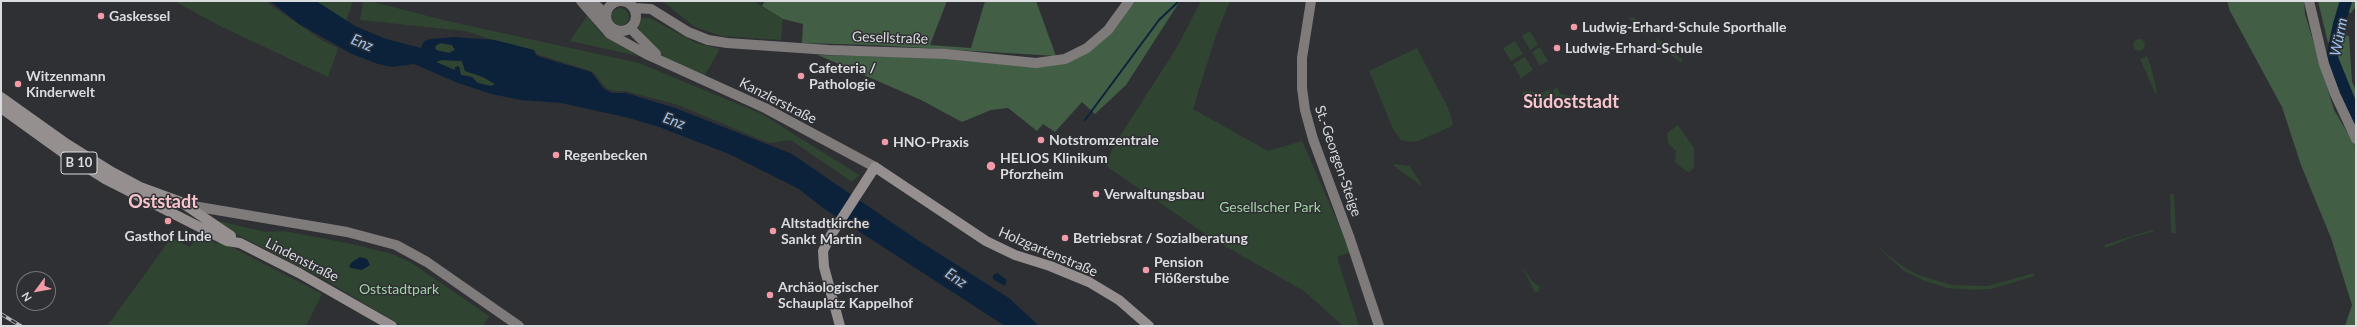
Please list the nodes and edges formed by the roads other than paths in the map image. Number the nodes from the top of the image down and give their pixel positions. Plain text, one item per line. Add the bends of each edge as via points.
1 (581, 1) edge
2 (591, 1) edge
3 (602, 1) edge
4 (1128, 1) edge
5 (1311, 1) edge
6 (2309, 1) edge
7 (613, 4) junction
8 (634, 8) junction
9 (606, 14) junction
10 (630, 28) junction
11 (666, 63) junction
12 (1, 97) edge
13 (1, 108) edge
14 (2356, 139) edge
15 (875, 167) junction
16 (187, 206) junction
17 (163, 209) junction
18 (201, 217) junction
19 (392, 326) edge
20 (519, 326) edge
21 (840, 326) edge
22 (1149, 326) edge
23 (1379, 326) edge

1 - 11 main road, Kanzlerstraße via 610,34
2 - 9 main road
3 - 7 main road
4 - 8 main road, Gesellstraße via 1108,30 1088,48 1065,59 1036,63 946,54 727,43 708,40 688,32 651,9
5 - 23 main road, St.-Georgen-Steige via 1303,52 1302,88 1305,110 1310,132
6 - 14 main road via 2324,64
7 - 8 main road via 627,2
7 - 9 main road
8 - 10 main road via 636,19
9 - 10 main road via 613,29
10 - 11 main road, Kanzlerstraße
11 - 15 main road, Kanzlerstraße via 765,108
12 - 16 main road, B 10 via 112,172 140,187
13 - 17 main road, B 10 via 89,169
15 - 21 main road via 824,248 822,258
15 - 22 main road, Holzgartenstraße via 986,241 1015,255 1089,282 1119,300
16 - 17 main road
16 - 18 main road, Lindenstraße / B 10
17 - 18 main road, Lindenstraße / B 10
18 - 19 main road, Lindenstraße / B 10 via 240,244 332,291
18 - 20 main road via 347,232 396,245 427,262

